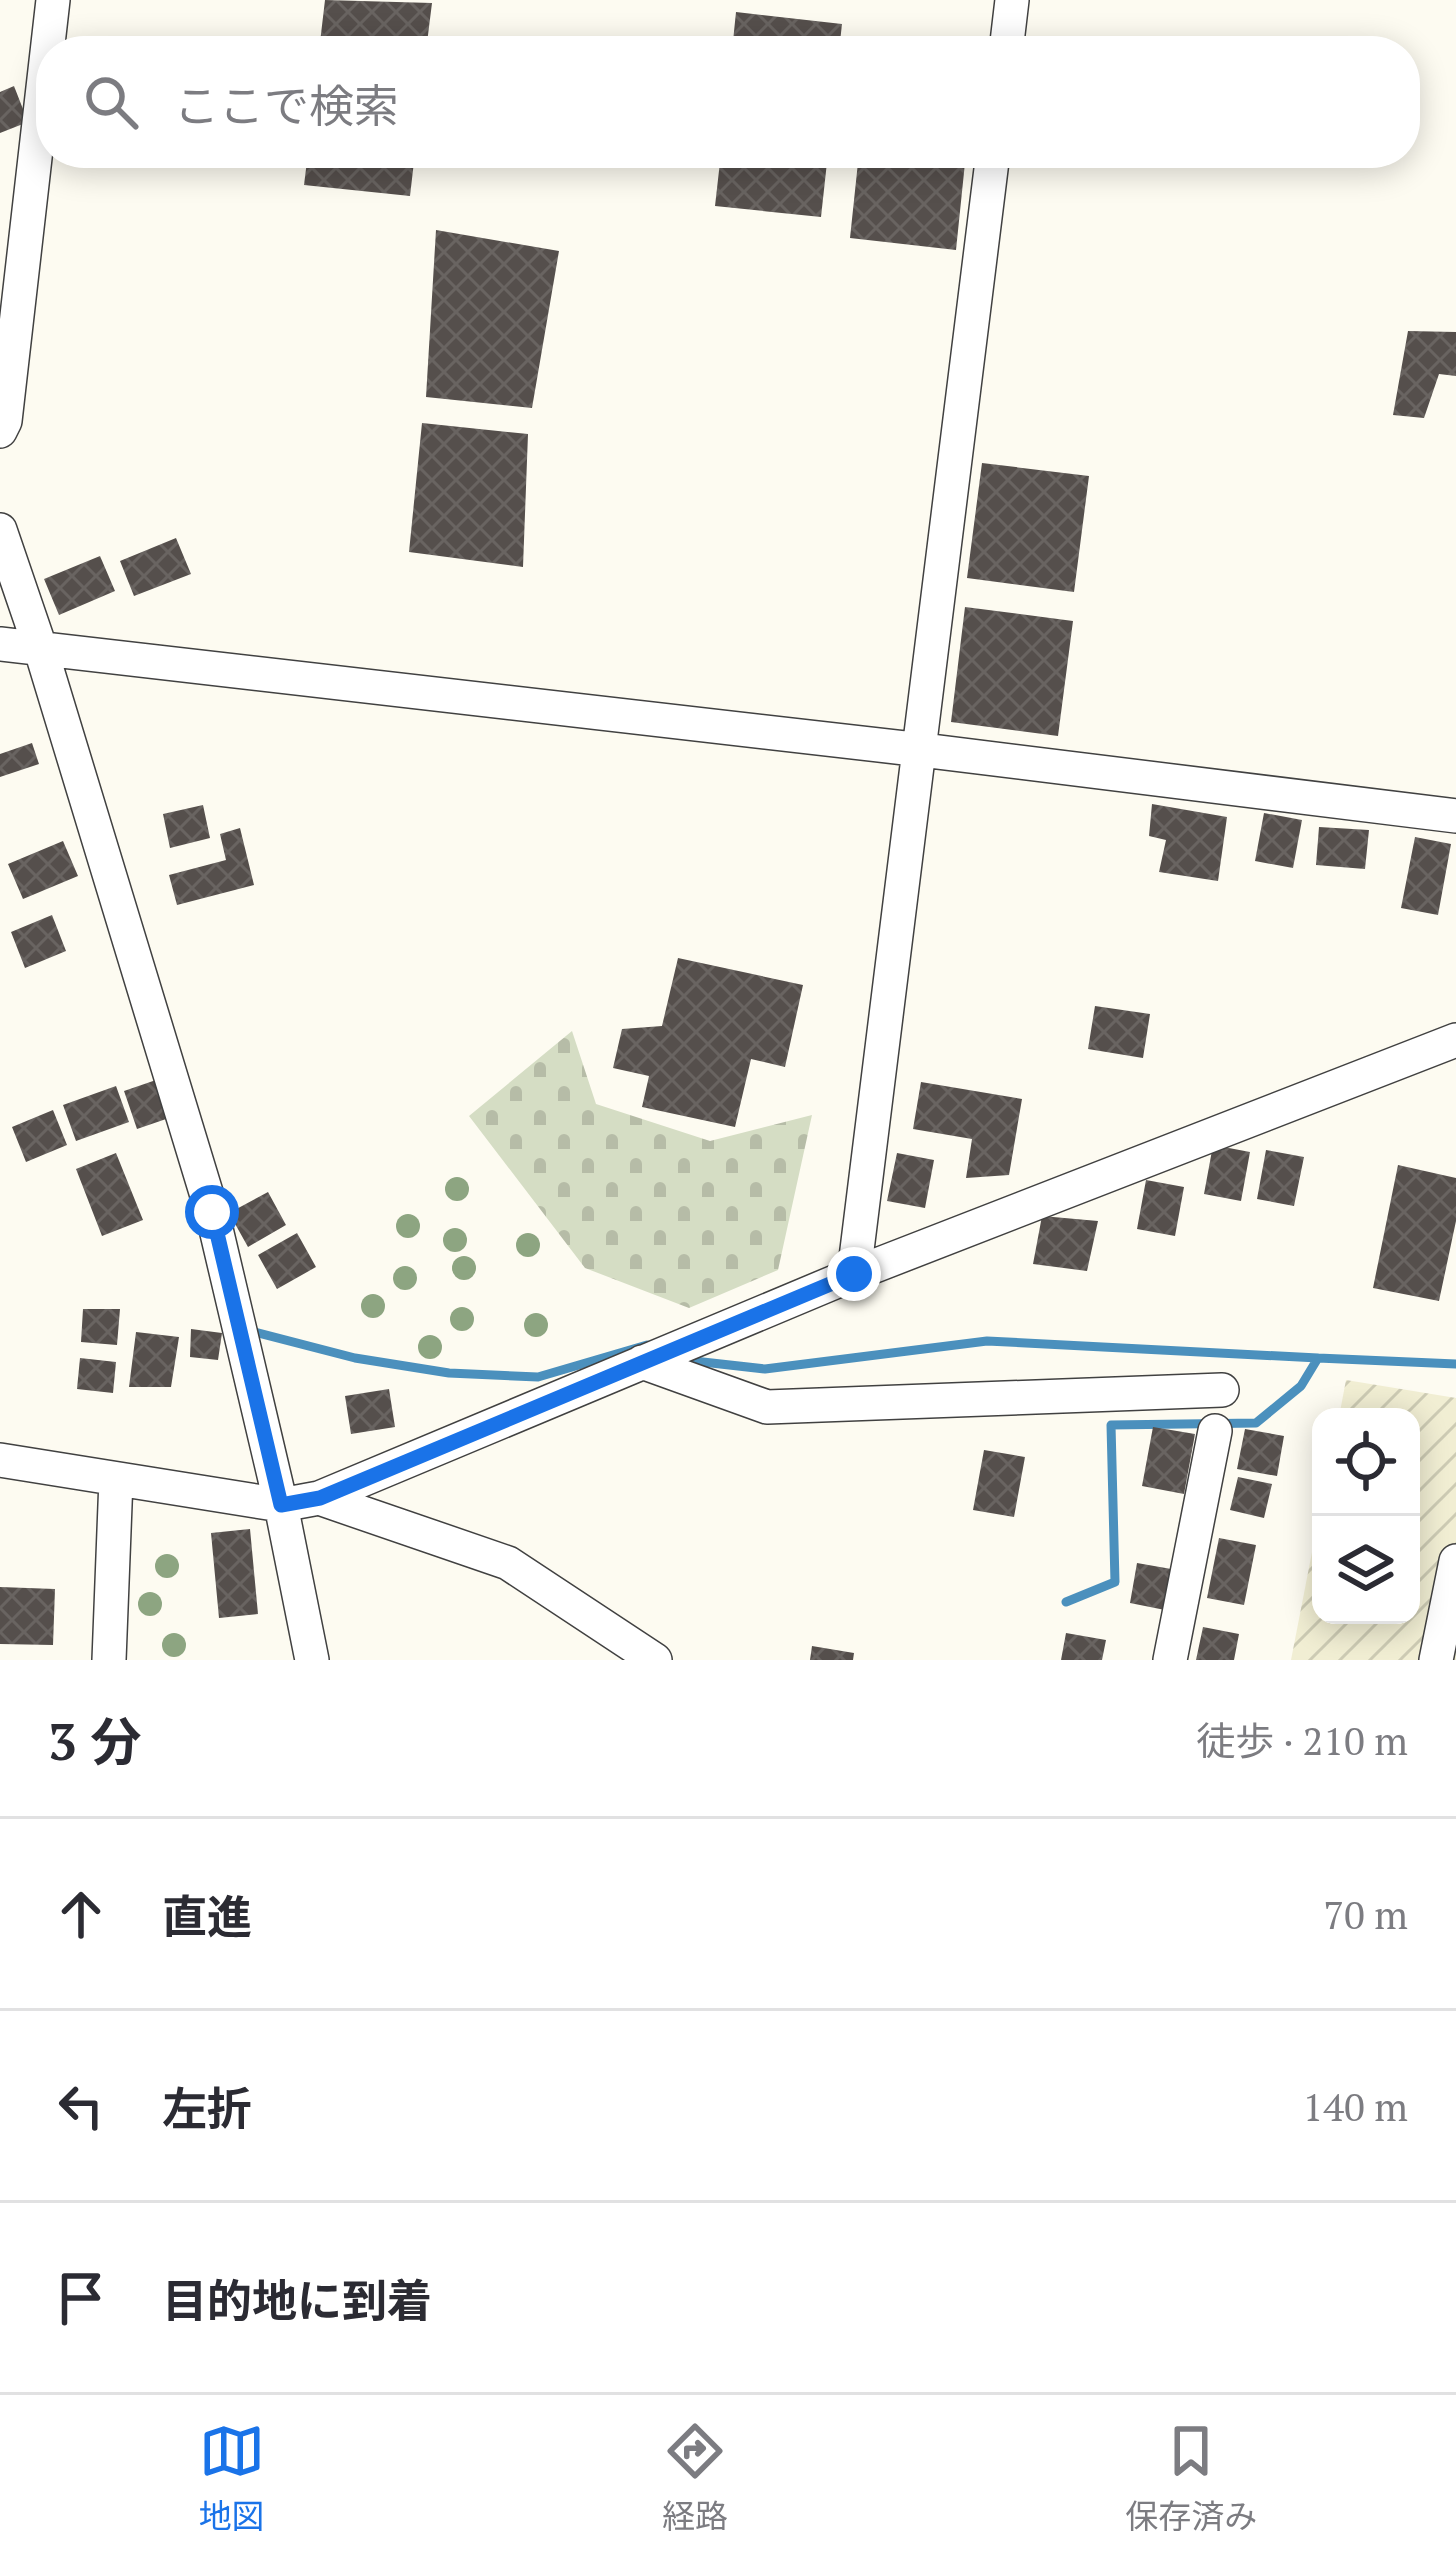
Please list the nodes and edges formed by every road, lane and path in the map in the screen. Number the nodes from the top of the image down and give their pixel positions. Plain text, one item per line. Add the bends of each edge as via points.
1 (53, 0) edge
2 (1012, 0) edge
3 (49, 36) edge
4 (1008, 36) edge
5 (36, 149) edge
6 (992, 168) edge
7 (0, 431) edge
8 (0, 530) edge
9 (0, 644) edge
10 (41, 650) junction
11 (922, 750) junction
12 (1456, 817) edge
13 (1456, 1040) edge
14 (854, 1274) junction
15 (658, 1355) junction
16 (1222, 1390) dead end
17 (1215, 1431) dead end
18 (0, 1460) edge
19 (116, 1478) junction
20 (320, 1498) junction
21 (281, 1505) junction
22 (1456, 1562) edge
23 (109, 1660) edge
24 (312, 1660) edge
25 (655, 1660) edge
26 (1170, 1660) edge
27 (1436, 1660) edge

1 - 3 street
2 - 4 street
5 - 7 street
6 - 11 street
8 - 10 street
9 - 10 street
10 - 11 street
10 - 21 street via 212,1212
11 - 12 street
11 - 14 street
13 - 14 street
14 - 15 street
15 - 16 street via 767,1407
15 - 20 street
17 - 26 street
18 - 19 street
19 - 21 street
19 - 23 street
20 - 21 street
20 - 25 street via 508,1563
21 - 24 street
22 - 27 street

